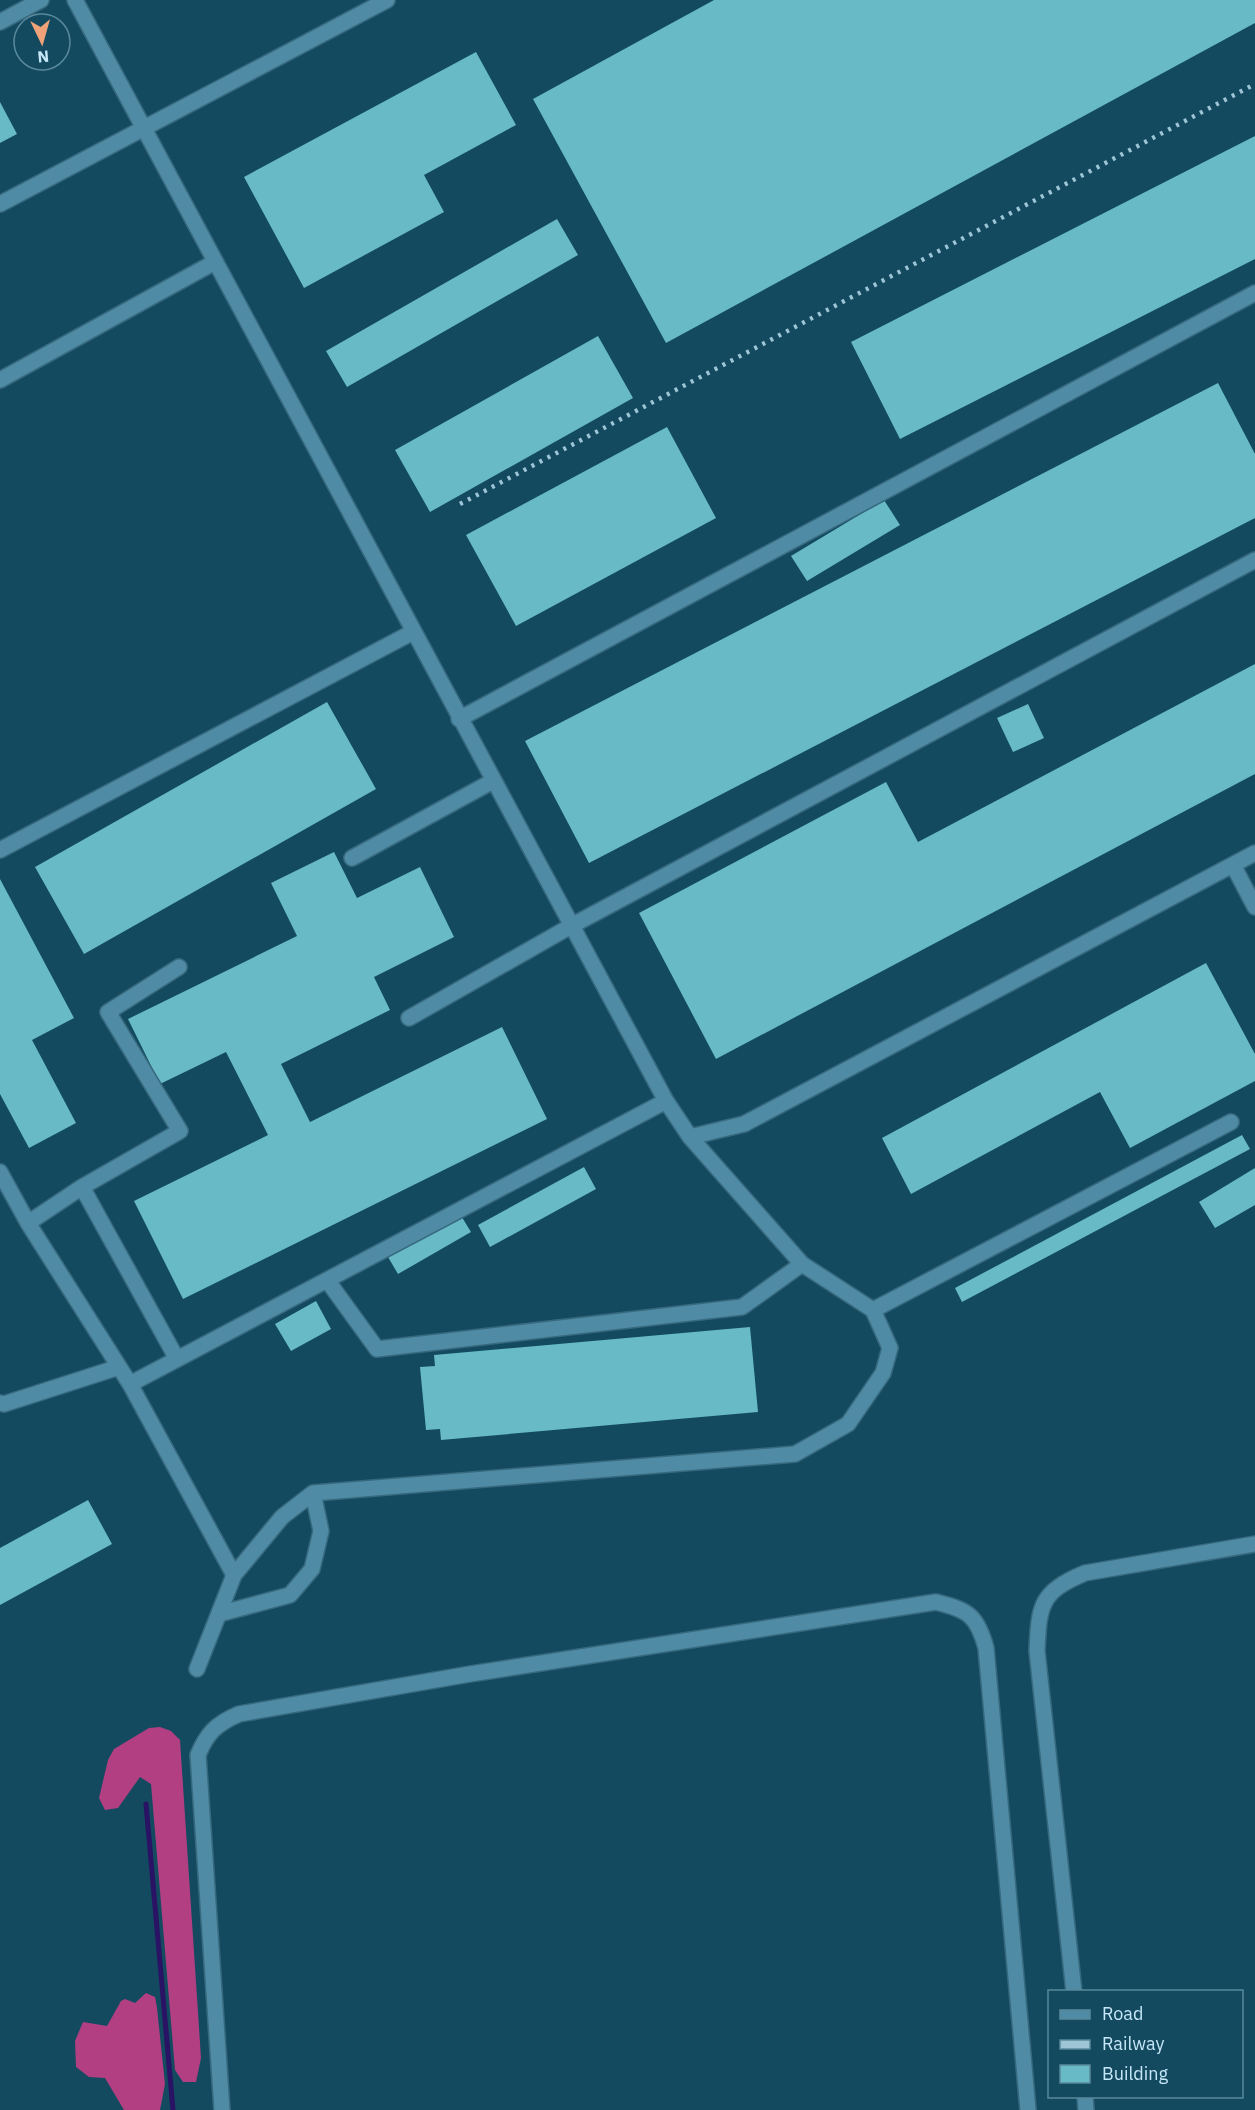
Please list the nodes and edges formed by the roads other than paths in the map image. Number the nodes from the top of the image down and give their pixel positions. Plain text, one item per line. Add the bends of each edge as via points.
1 (41, 0) edge
2 (75, 0) edge
3 (387, 0) edge
4 (0, 22) edge
5 (144, 128) junction
6 (0, 204) edge
7 (215, 262) junction
8 (1253, 299) edge
9 (0, 380) edge
10 (1255, 560) edge
11 (413, 632) junction
12 (459, 719) junction
13 (493, 782) junction
14 (0, 850) edge
15 (1255, 853) edge
16 (352, 858) dead end
17 (1233, 865) junction
18 (1255, 907) edge
19 (571, 926) junction
20 (179, 967) dead end
21 (409, 1018) dead end
22 (666, 1101) junction
23 (1231, 1122) dead end
24 (690, 1137) junction
25 (0, 1172) edge
26 (82, 1187) junction
27 (28, 1223) junction
28 (802, 1264) junction
29 (327, 1280) junction
30 (873, 1310) junction
31 (177, 1359) junction
32 (119, 1367) junction
33 (130, 1384) junction
34 (1, 1405) edge
35 (313, 1493) junction
36 (1255, 1544) edge
37 (234, 1575) junction
38 (219, 1614) junction
39 (198, 1669) dead end
40 (1074, 1990) edge
41 (222, 2110) edge
42 (1028, 2110) edge

1 - 4 lane
2 - 5 lane
3 - 5 lane
5 - 6 lane
5 - 7 lane
7 - 9 lane
7 - 11 lane
8 - 12 lane
10 - 19 lane
11 - 12 lane
11 - 14 lane
12 - 13 lane
13 - 16 lane
13 - 19 lane
15 - 17 lane
17 - 18 lane
17 - 24 lane via 744,1124
19 - 21 lane
19 - 22 lane
20 - 26 lane via 108,1012 180,1131
22 - 24 lane
22 - 29 lane
23 - 30 lane
24 - 28 lane
25 - 27 lane
26 - 27 lane
26 - 31 lane
27 - 32 lane
28 - 29 lane via 742,1307 377,1349
28 - 30 lane
29 - 31 lane
30 - 35 lane via 890,1348 883,1373 848,1424 795,1454
31 - 33 lane
32 - 33 lane
32 - 34 lane
33 - 37 lane
35 - 37 lane via 282,1517
35 - 38 lane via 321,1532 312,1569 290,1595
36 - 40 lane via 1085,1573 1059,1584 1042,1604 1037,1651
37 - 38 lane
38 - 39 lane
41 - 42 lane via 198,1755 206,1735 220,1722 239,1714 470,1674 936,1602 970,1615 980,1627 986,1648

